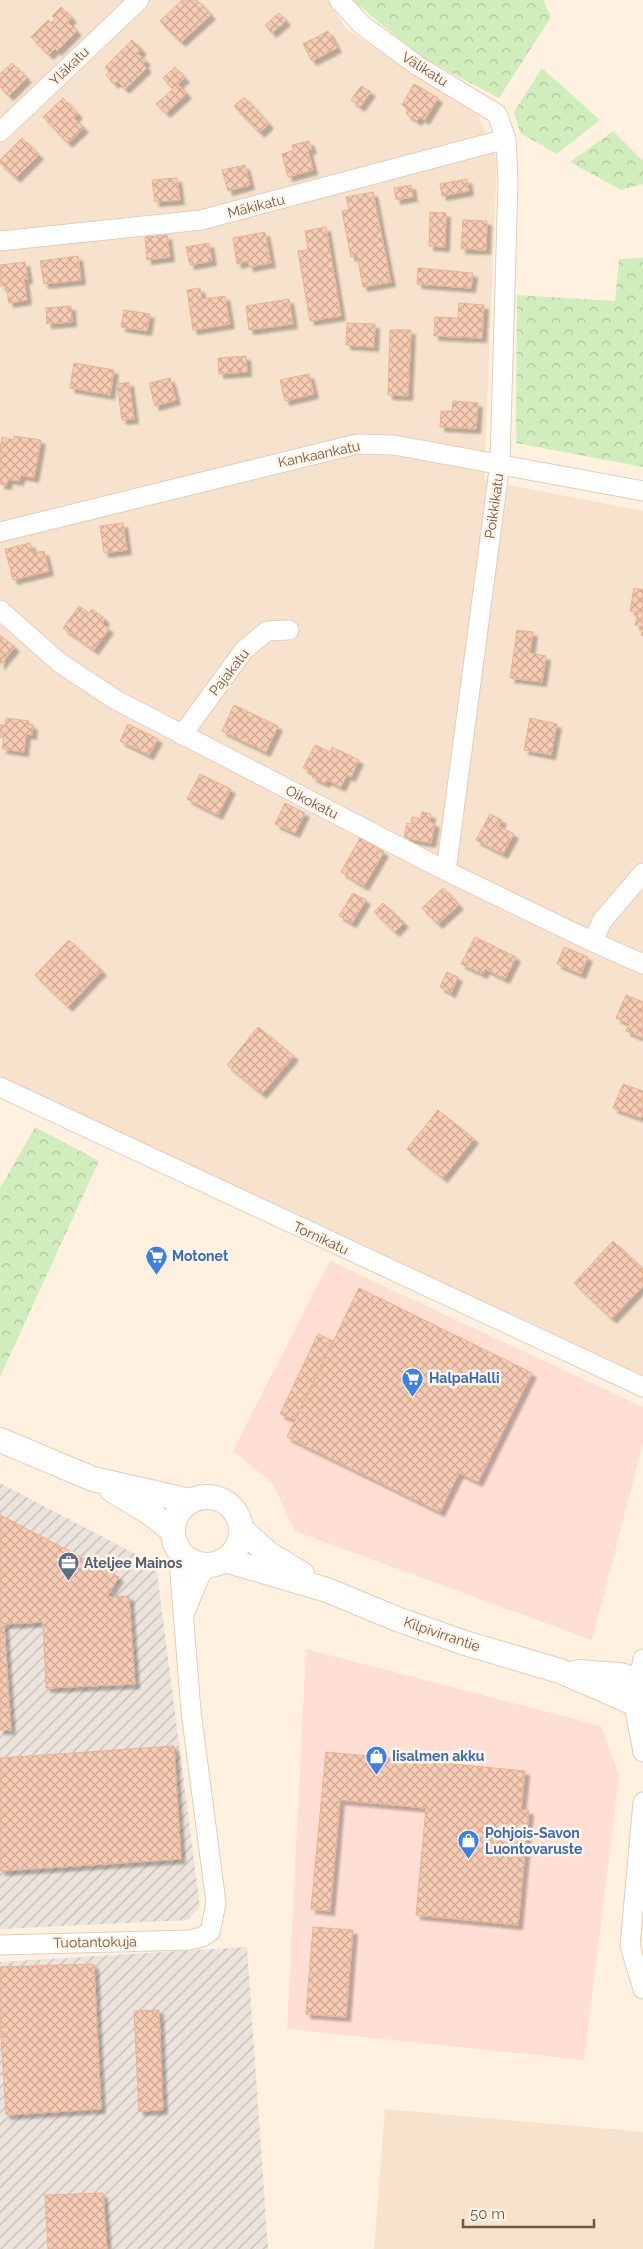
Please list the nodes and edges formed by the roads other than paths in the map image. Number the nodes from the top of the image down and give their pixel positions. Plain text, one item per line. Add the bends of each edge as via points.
1 (138, 0) edge
2 (339, 0) edge
3 (0, 132) edge
4 (506, 139) junction
5 (0, 241) edge
6 (500, 463) junction
7 (643, 491) edge
8 (0, 532) edge
9 (0, 610) edge
10 (289, 630) dead end
11 (182, 735) junction
12 (446, 870) junction
13 (643, 873) edge
14 (593, 942) junction
15 (643, 964) edge
16 (0, 1087) edge
17 (643, 1387) edge
18 (0, 1440) edge
19 (93, 1479) junction
20 (190, 1501) junction
21 (242, 1530) junction
22 (176, 1540) junction
23 (217, 1562) junction
24 (327, 1590) junction
25 (183, 1616) junction
26 (560, 1671) junction
27 (641, 1674) edge
28 (638, 1706) edge
29 (643, 1752) edge
30 (643, 1802) edge
31 (0, 1945) edge
32 (643, 1989) edge

1 - 3 street, Yläkatu
2 - 4 street, Välikatu via 362,25 418,66 497,114
4 - 5 street, Mäkikatu via 201,220
4 - 6 street, Poikkikatu via 508,181
6 - 7 street, Kankaankatu
6 - 8 street, Kankaankatu via 394,445 357,444
6 - 12 street, Poikkikatu
9 - 11 street, Oikokatu via 60,663 116,700
10 - 11 street, Pajakatu via 267,631 244,650
11 - 12 street, Oikokatu
12 - 14 street, Oikokatu
13 - 14 street via 602,921
14 - 15 street, Oikokatu
16 - 17 street, Tornikatu
18 - 19 street
19 - 20 street
19 - 22 street via 150,1513
20 - 21 street via 207,1496 224,1501 237,1513
20 - 22 street via 177,1514
21 - 23 street via 238,1547
21 - 24 street, Kilpivirrantie via 269,1554
22 - 23 street via 191,1561
22 - 25 street
23 - 24 street, Kilpivirrantie
23 - 25 street via 199,1578
24 - 26 street, Kilpivirrantie via 465,1643
25 - 31 street, Tuotantokuja via 191,1710 216,1904 210,1932 189,1940
26 - 27 street, Kilpivirrantie
26 - 28 street, Kilpivirrantie
27 - 28 street
28 - 29 street
30 - 32 street via 630,1946

